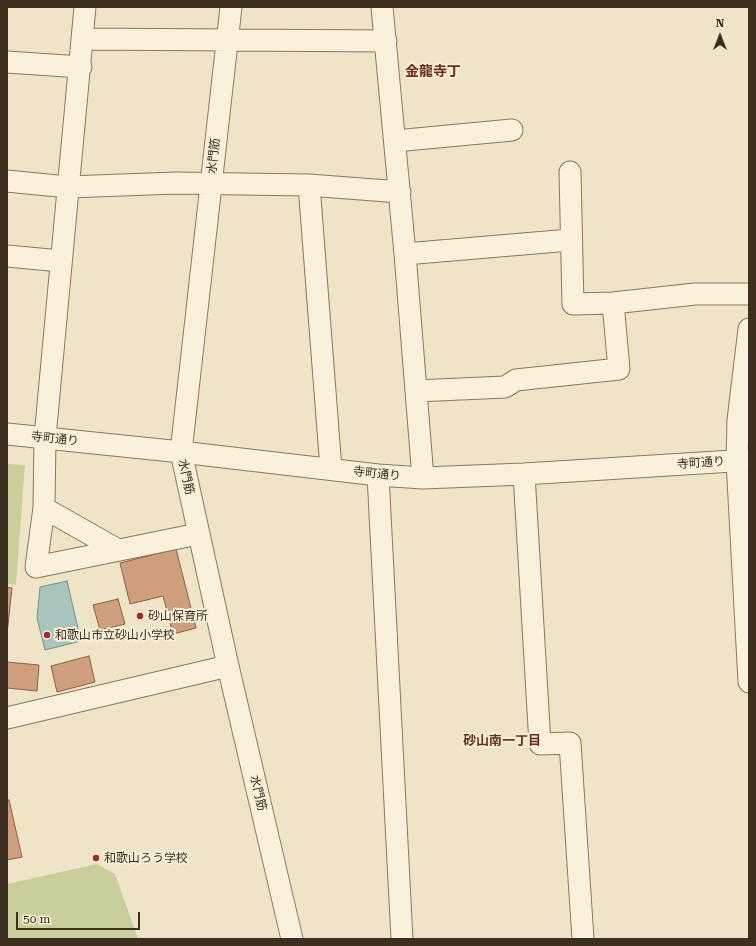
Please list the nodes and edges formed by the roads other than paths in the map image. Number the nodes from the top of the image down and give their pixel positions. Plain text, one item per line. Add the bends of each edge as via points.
1 (85, 7) edge
2 (231, 7) edge
3 (382, 7) edge
4 (83, 39) junction
5 (227, 39) junction
6 (386, 41) junction
7 (7, 62) edge
8 (81, 67) junction
9 (512, 130) dead end
10 (395, 141) junction
11 (570, 172) dead end
12 (7, 181) edge
13 (211, 184) junction
14 (309, 185) junction
15 (68, 187) junction
16 (400, 192) junction
17 (570, 240) junction
18 (405, 254) junction
19 (7, 256) edge
20 (61, 261) junction
21 (749, 294) edge
22 (613, 303) junction
23 (749, 329) edge
24 (416, 391) junction
25 (7, 434) edge
26 (45, 437) junction
27 (181, 452) junction
28 (743, 460) edge
29 (331, 469) junction
30 (524, 474) junction
31 (378, 475) junction
32 (423, 478) junction
33 (44, 508) junction
34 (198, 534) junction
35 (118, 550) junction
36 (747, 603) edge
37 (748, 651) edge
38 (228, 666) junction
39 (749, 682) edge
40 (7, 718) edge
41 (292, 939) edge
42 (402, 939) edge
43 (583, 939) edge

1 - 4 street
2 - 5 street, 水門筋
3 - 6 street
4 - 5 street
4 - 8 street
5 - 6 street
5 - 13 street, 水門筋
6 - 10 street
7 - 8 street
8 - 15 street
9 - 10 street
10 - 16 street
11 - 17 street
12 - 15 street
13 - 14 street
13 - 15 street
13 - 27 street, 水門筋
14 - 16 street
14 - 29 street
15 - 20 street
16 - 18 street
17 - 18 street
17 - 22 street via 573,304
18 - 24 street
19 - 20 street
20 - 26 street
21 - 22 street via 695,294
22 - 24 street via 619,369 516,380 505,387
23 - 28 street via 738,420
24 - 32 street
25 - 26 street, 寺町通り
26 - 27 street, 寺町通り
26 - 33 street
27 - 29 street, 寺町通り
27 - 34 street, 水門筋
28 - 30 street, 寺町通り
28 - 36 street
29 - 31 street, 寺町通り
30 - 32 street, 寺町通り
30 - 43 street via 540,744 570,743
31 - 32 street, 寺町通り
31 - 42 street
33 - 35 street
33 - 35 street via 36,567
34 - 35 street
34 - 38 street, 水門筋
36 - 37 street
37 - 39 street
38 - 40 street
38 - 41 street, 水門筋

